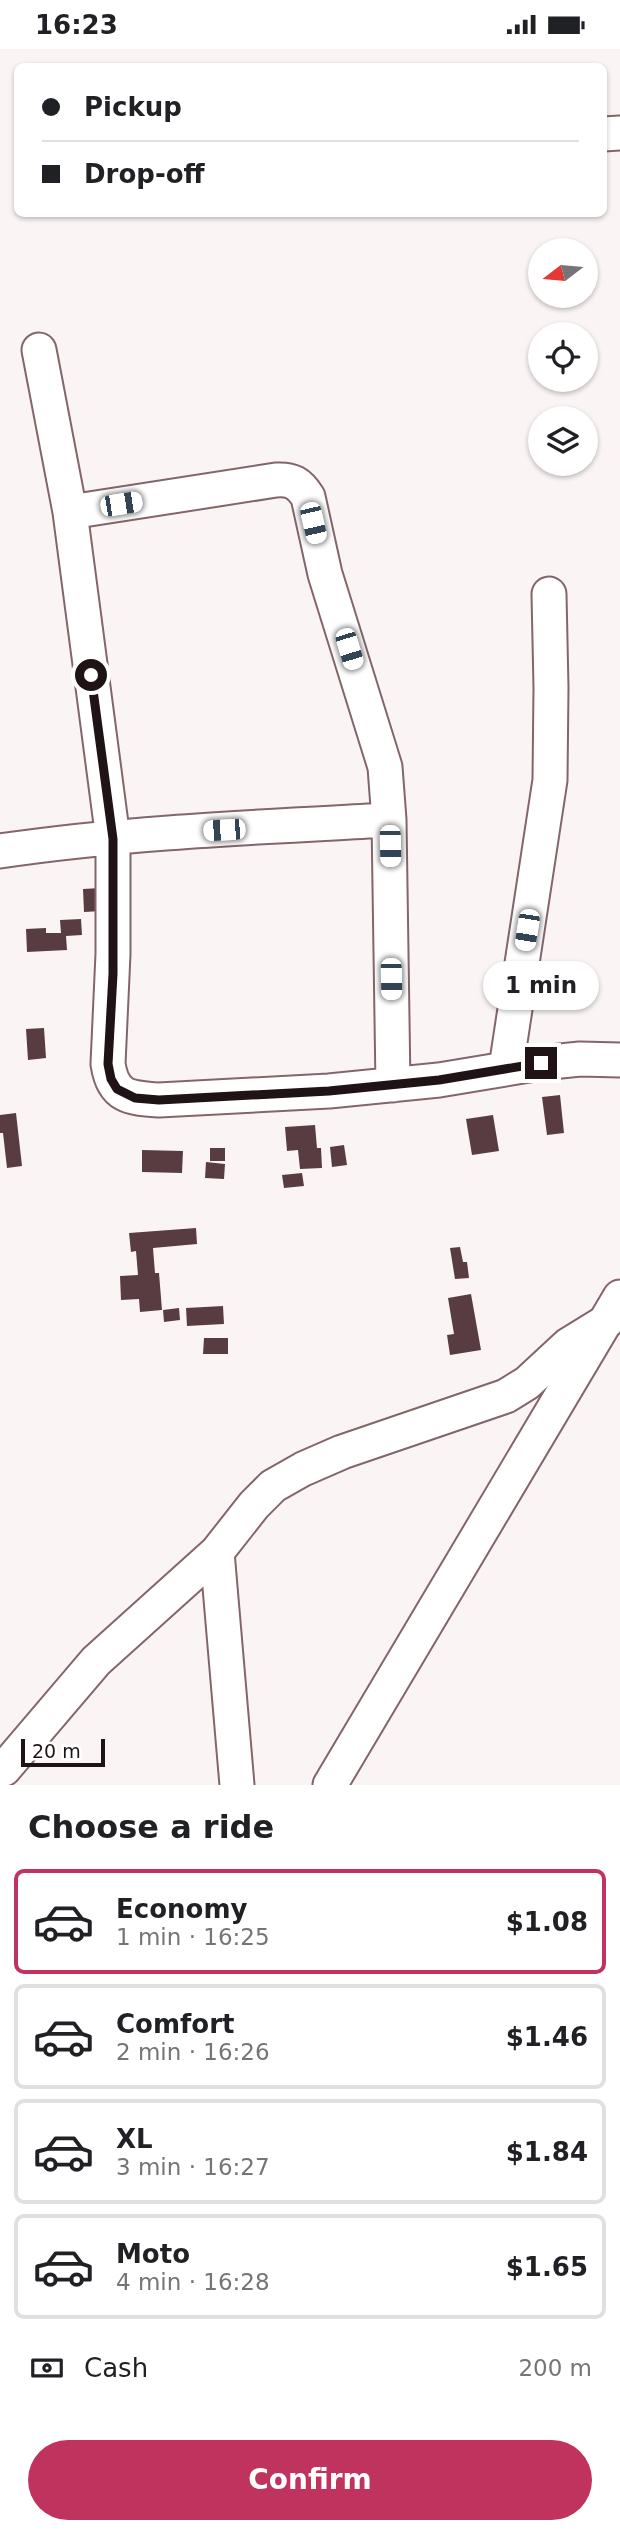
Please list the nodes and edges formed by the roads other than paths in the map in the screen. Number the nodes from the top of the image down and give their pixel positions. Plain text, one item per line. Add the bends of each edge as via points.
1 (39, 350) dead end
2 (69, 512) junction
3 (549, 594) dead end
4 (389, 820) junction
5 (113, 839) junction
6 (0, 851) edge
7 (620, 1060) edge
8 (506, 1067) junction
9 (393, 1085) junction
10 (614, 1309) edge
11 (217, 1552) junction
12 (3, 1766) edge
13 (237, 1785) edge
14 (330, 1785) edge

1 - 2 street
2 - 4 street via 276,479 301,486 380,748
2 - 5 street
3 - 8 street via 550,780
4 - 5 street
4 - 9 street
5 - 6 street
5 - 9 street via 108,1064 117,1089 135,1098 159,1100
7 - 8 street
8 - 9 street
10 - 11 street via 506,1396 342,1452 273,1486
10 - 14 street
11 - 12 street via 96,1661
11 - 13 street

